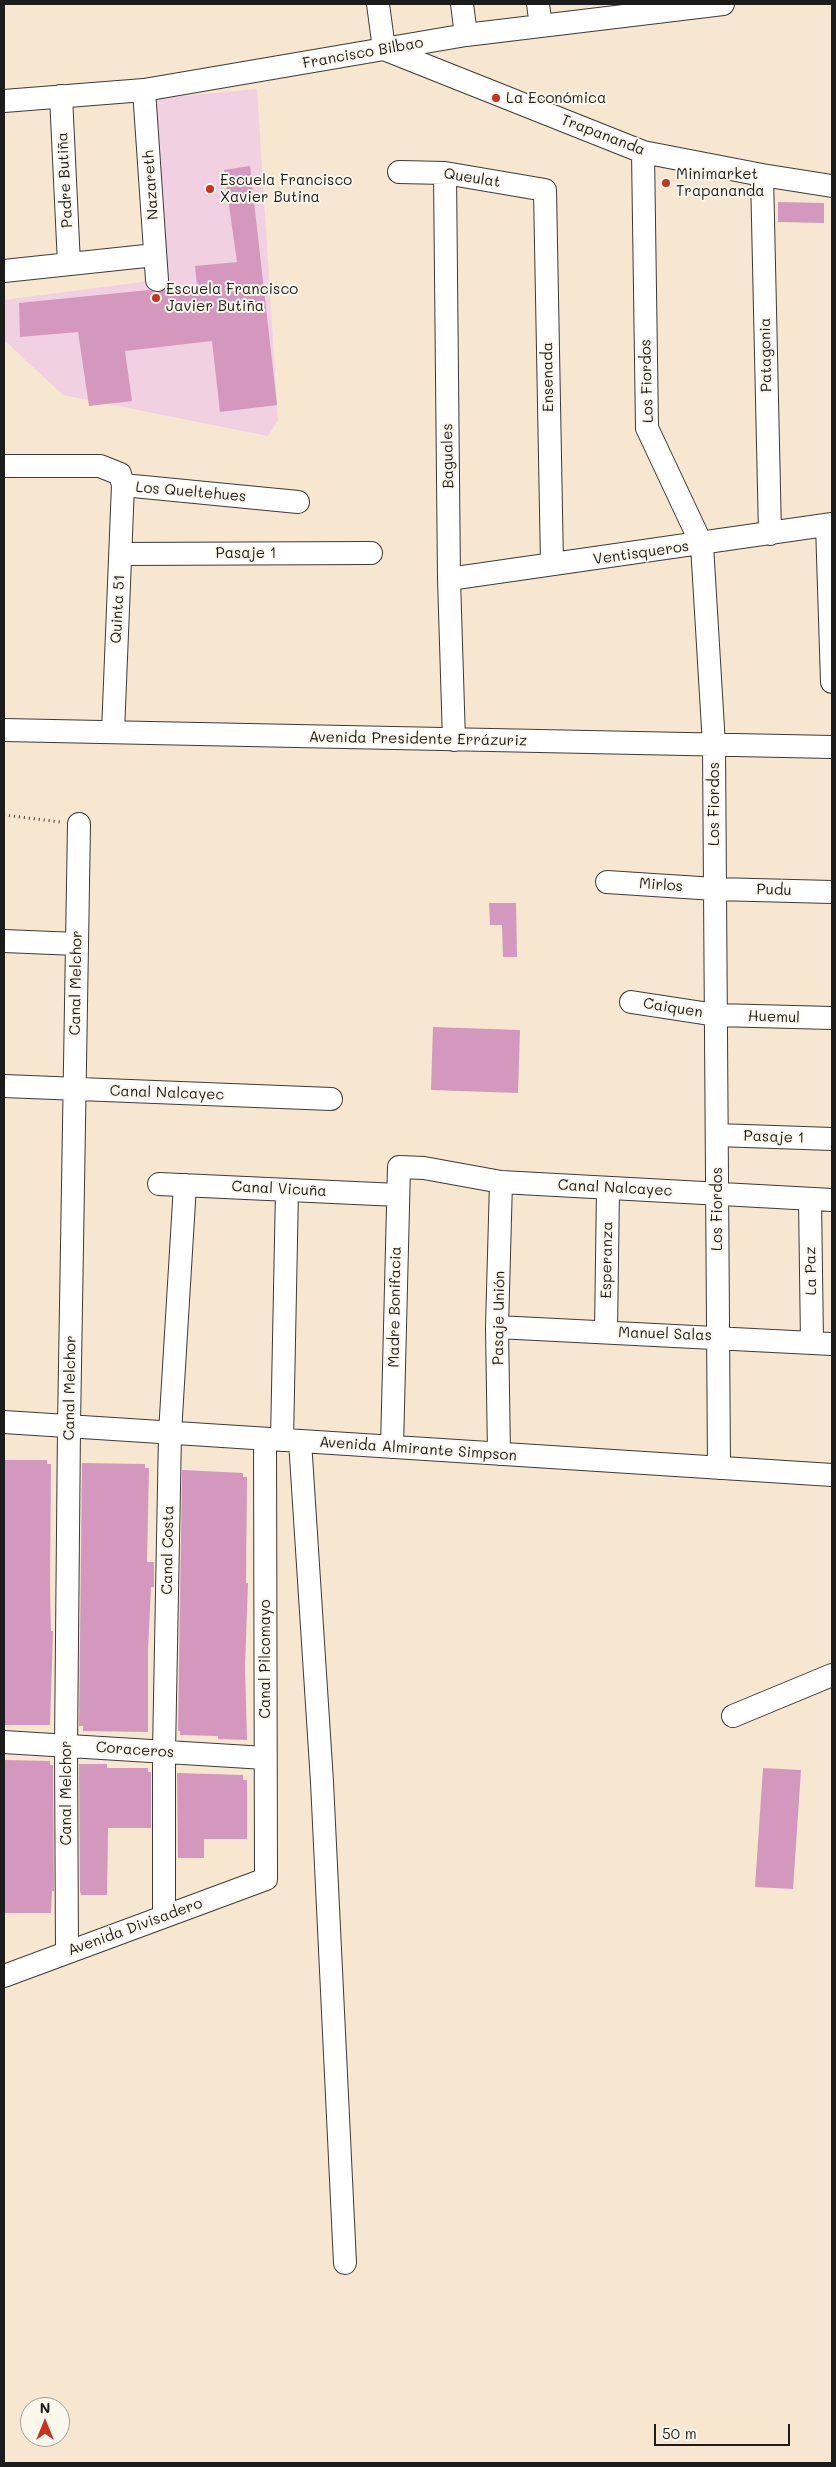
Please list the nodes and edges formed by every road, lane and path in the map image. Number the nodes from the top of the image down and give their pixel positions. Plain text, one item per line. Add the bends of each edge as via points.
1 (378, 4) edge
2 (462, 4) edge
3 (538, 4) edge
4 (723, 4) edge
5 (637, 9) edge
6 (541, 26) junction
7 (466, 35) junction
8 (384, 49) junction
9 (144, 90) junction
10 (61, 96) junction
11 (4, 101) edge
12 (644, 152) junction
13 (399, 172) dead end
14 (445, 173) junction
15 (762, 175) junction
16 (832, 186) edge
17 (545, 190) joint
18 (155, 255) junction
19 (69, 264) junction
20 (4, 271) edge
21 (157, 280) dead end
22 (4, 466) edge
23 (123, 485) junction
24 (298, 502) dead end
25 (830, 525) edge
26 (770, 534) junction
27 (702, 544) junction
28 (371, 553) dead end
29 (121, 554) junction
30 (552, 564) junction
31 (449, 579) junction
32 (832, 682) edge
33 (4, 730) edge
34 (113, 732) junction
35 (454, 740) junction
36 (714, 745) junction
37 (832, 747) edge
38 (4, 815) edge
39 (79, 824) joint
40 (608, 882) dead end
41 (715, 889) junction
42 (832, 892) edge
43 (4, 941) edge
44 (77, 944) junction
45 (631, 1002) dead end
46 (716, 1015) junction
47 (832, 1018) edge
48 (4, 1086) edge
49 (74, 1090) junction
50 (331, 1099) dead end
51 (717, 1135) junction
52 (832, 1139) edge
53 (399, 1167) joint
54 (501, 1182) junction
55 (159, 1184) dead end
56 (185, 1185) junction
57 (608, 1188) junction
58 (287, 1190) junction
59 (717, 1194) junction
60 (398, 1195) junction
61 (810, 1199) junction
62 (832, 1200) edge
63 (498, 1328) junction
64 (606, 1332) junction
65 (718, 1336) junction
66 (822, 1343) edge
67 (4, 1422) edge
68 (69, 1426) junction
69 (170, 1433) junction
70 (282, 1440) junction
71 (392, 1447) junction
72 (498, 1454) junction
73 (718, 1468) junction
74 (832, 1475) edge
75 (832, 1675) edge
76 (733, 1716) dead end
77 (4, 1742) edge
78 (66, 1746) junction
79 (164, 1752) junction
80 (265, 1758) junction
81 (266, 1879) joint
82 (164, 1916) junction
83 (67, 1952) junction
84 (4, 1976) edge
85 (345, 2263) dead end

1 - 8 street
2 - 7 street
3 - 6 street
4 - 5 street, Francisco Bilbao
5 - 6 street, Francisco Bilbao
6 - 7 street, Francisco Bilbao
7 - 8 street, Francisco Bilbao
8 - 9 street, Francisco Bilbao
8 - 12 street, Trapananda
9 - 10 street, Francisco Bilbao
9 - 18 street, Nazareth
10 - 11 street, Francisco Bilbao
10 - 19 street, Padre Butiña
12 - 15 street, Trapananda
12 - 27 street, Los Fiordos via 647,428
13 - 14 street, Queulat
14 - 17 street, Queulat
14 - 31 street, Baguales
15 - 16 street, Trapananda
15 - 26 street, Patagonia
17 - 30 street, Ensenada
18 - 19 street
18 - 21 street, Nazareth
19 - 20 street
22 - 23 street, Los Queltehues via 100,466 120,474
23 - 24 street, Los Queltehues
23 - 29 street, Quinta 51
25 - 26 street, Ventisqueros
25 - 32 street
26 - 27 street, Ventisqueros
27 - 30 street, Ventisqueros
27 - 36 street, Los Fiordos
28 - 29 street, Pasaje 1
29 - 34 street, Quinta 51
30 - 31 street, Ventisqueros
31 - 35 street, Baguales
33 - 34 street, Avenida Presidente Errázuriz
34 - 35 street, Avenida Presidente Errázuriz
35 - 36 street, Avenida Presidente Errázuriz
36 - 37 street, Avenida Presidente Errázuriz
36 - 41 street, Los Fiordos
38 - 39 path
39 - 44 street, Canal Melchor
40 - 41 street, Mirlos
41 - 42 street, Pudu
41 - 46 street, Los Fiordos
43 - 44 street
44 - 49 street, Canal Melchor
45 - 46 street, Caiquen
46 - 47 street, Huemul
46 - 51 street, Los Fiordos
48 - 49 street, Canal Nalcayec
49 - 50 street, Canal Nalcayec
49 - 68 street, Canal Melchor
51 - 52 street, Pasaje 1
51 - 59 street, Los Fiordos
53 - 54 street, Canal Nalcayec via 424,1168
53 - 60 street, Madre Bonifacia
54 - 57 street, Canal Nalcayec
54 - 63 street, Pasaje Unión
55 - 56 street, Canal Vicuña
56 - 58 street, Canal Vicuña
56 - 69 street, Canal Costa
57 - 59 street, Canal Nalcayec
57 - 64 street, Esperanza
58 - 60 street, Canal Vicuña
58 - 70 street, Canal Pilcomayo
59 - 61 street, Canal Nalcayec
59 - 65 street, Los Fiordos
60 - 71 street, Madre Bonifacia
61 - 62 street, Canal Nalcayec
61 - 66 street, La Paz
63 - 64 street, Manuel Salas
63 - 72 street, Pasaje Unión
64 - 65 street, Manuel Salas
65 - 66 street, Manuel Salas
65 - 73 street, Los Fiordos
67 - 68 street, Avenida Almirante Simpson
68 - 69 street, Avenida Almirante Simpson
68 - 78 street, Canal Melchor
69 - 70 street, Avenida Almirante Simpson
69 - 79 street, Canal Costa
70 - 71 street, Avenida Almirante Simpson
70 - 80 street, Canal Pilcomayo
70 - 85 street via 322,1782
71 - 72 street, Avenida Almirante Simpson
72 - 73 street, Avenida Almirante Simpson
73 - 74 street, Avenida Almirante Simpson
75 - 76 street
77 - 78 street, Coraceros
78 - 79 street, Coraceros
78 - 83 street, Canal Melchor
79 - 80 street, Coraceros
79 - 82 street, Canal Costa
80 - 81 street, Canal Pilcomayo
81 - 82 street, Avenida Divisadero
82 - 83 street, Avenida Divisadero
83 - 84 street, Avenida Divisadero

